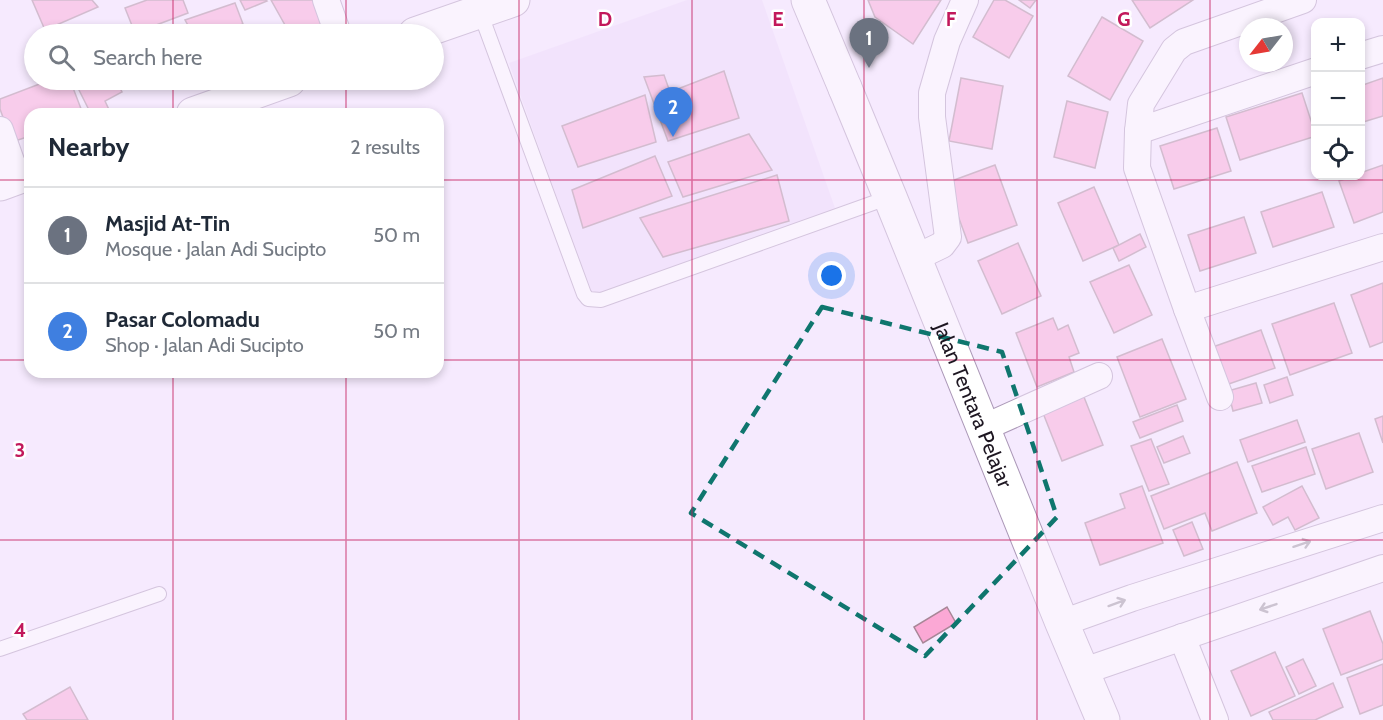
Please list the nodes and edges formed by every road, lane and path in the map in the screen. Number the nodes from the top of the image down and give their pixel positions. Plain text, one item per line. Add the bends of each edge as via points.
1 (326, 0) edge
2 (513, 0) edge
3 (808, 0) edge
4 (965, 0) edge
5 (1303, 0) edge
6 (480, 12) junction
7 (334, 24) edge
8 (444, 24) edge
9 (1383, 49) edge
10 (1365, 54) edge
11 (1313, 72) edge
12 (261, 90) edge
13 (210, 108) edge
14 (0, 130) edge
15 (1138, 131) junction
16 (16, 178) edge
17 (890, 196) junction
18 (1383, 246) edge
19 (915, 258) junction
20 (1187, 309) junction
21 (1099, 376) dead end
22 (1220, 397) dead end
23 (983, 428) junction
24 (1383, 518) edge
25 (1383, 568) edge
26 (159, 594) dead end
27 (1062, 623) junction
28 (1182, 637) junction
29 (0, 649) edge
30 (1084, 671) junction
31 (1103, 720) edge
32 (1215, 720) edge

1 - 7 street
2 - 6 main road
3 - 17 main road, Jalan Tentara Pelajar
4 - 19 street via 947,41 932,93 948,237
5 - 15 street via 1184,42 1174,50 1141,104
6 - 8 main road
6 - 17 lane via 588,299 601,300
9 - 10 street
11 - 15 street
12 - 13 main road
14 - 16 street
15 - 20 street via 1137,168
17 - 19 main road, Jalan Tentara Pelajar
18 - 20 street
19 - 23 main road, Jalan Tentara Pelajar
20 - 22 street
21 - 23 street
23 - 27 main road, Jalan Tentara Pelajar
27 -> 24 street
25 -> 28 street
26 - 29 lane
27 - 30 main road, Jalan Tentara Pelajar
28 - 30 street
28 - 32 street
30 - 31 main road, Jalan Tentara Pelajar

